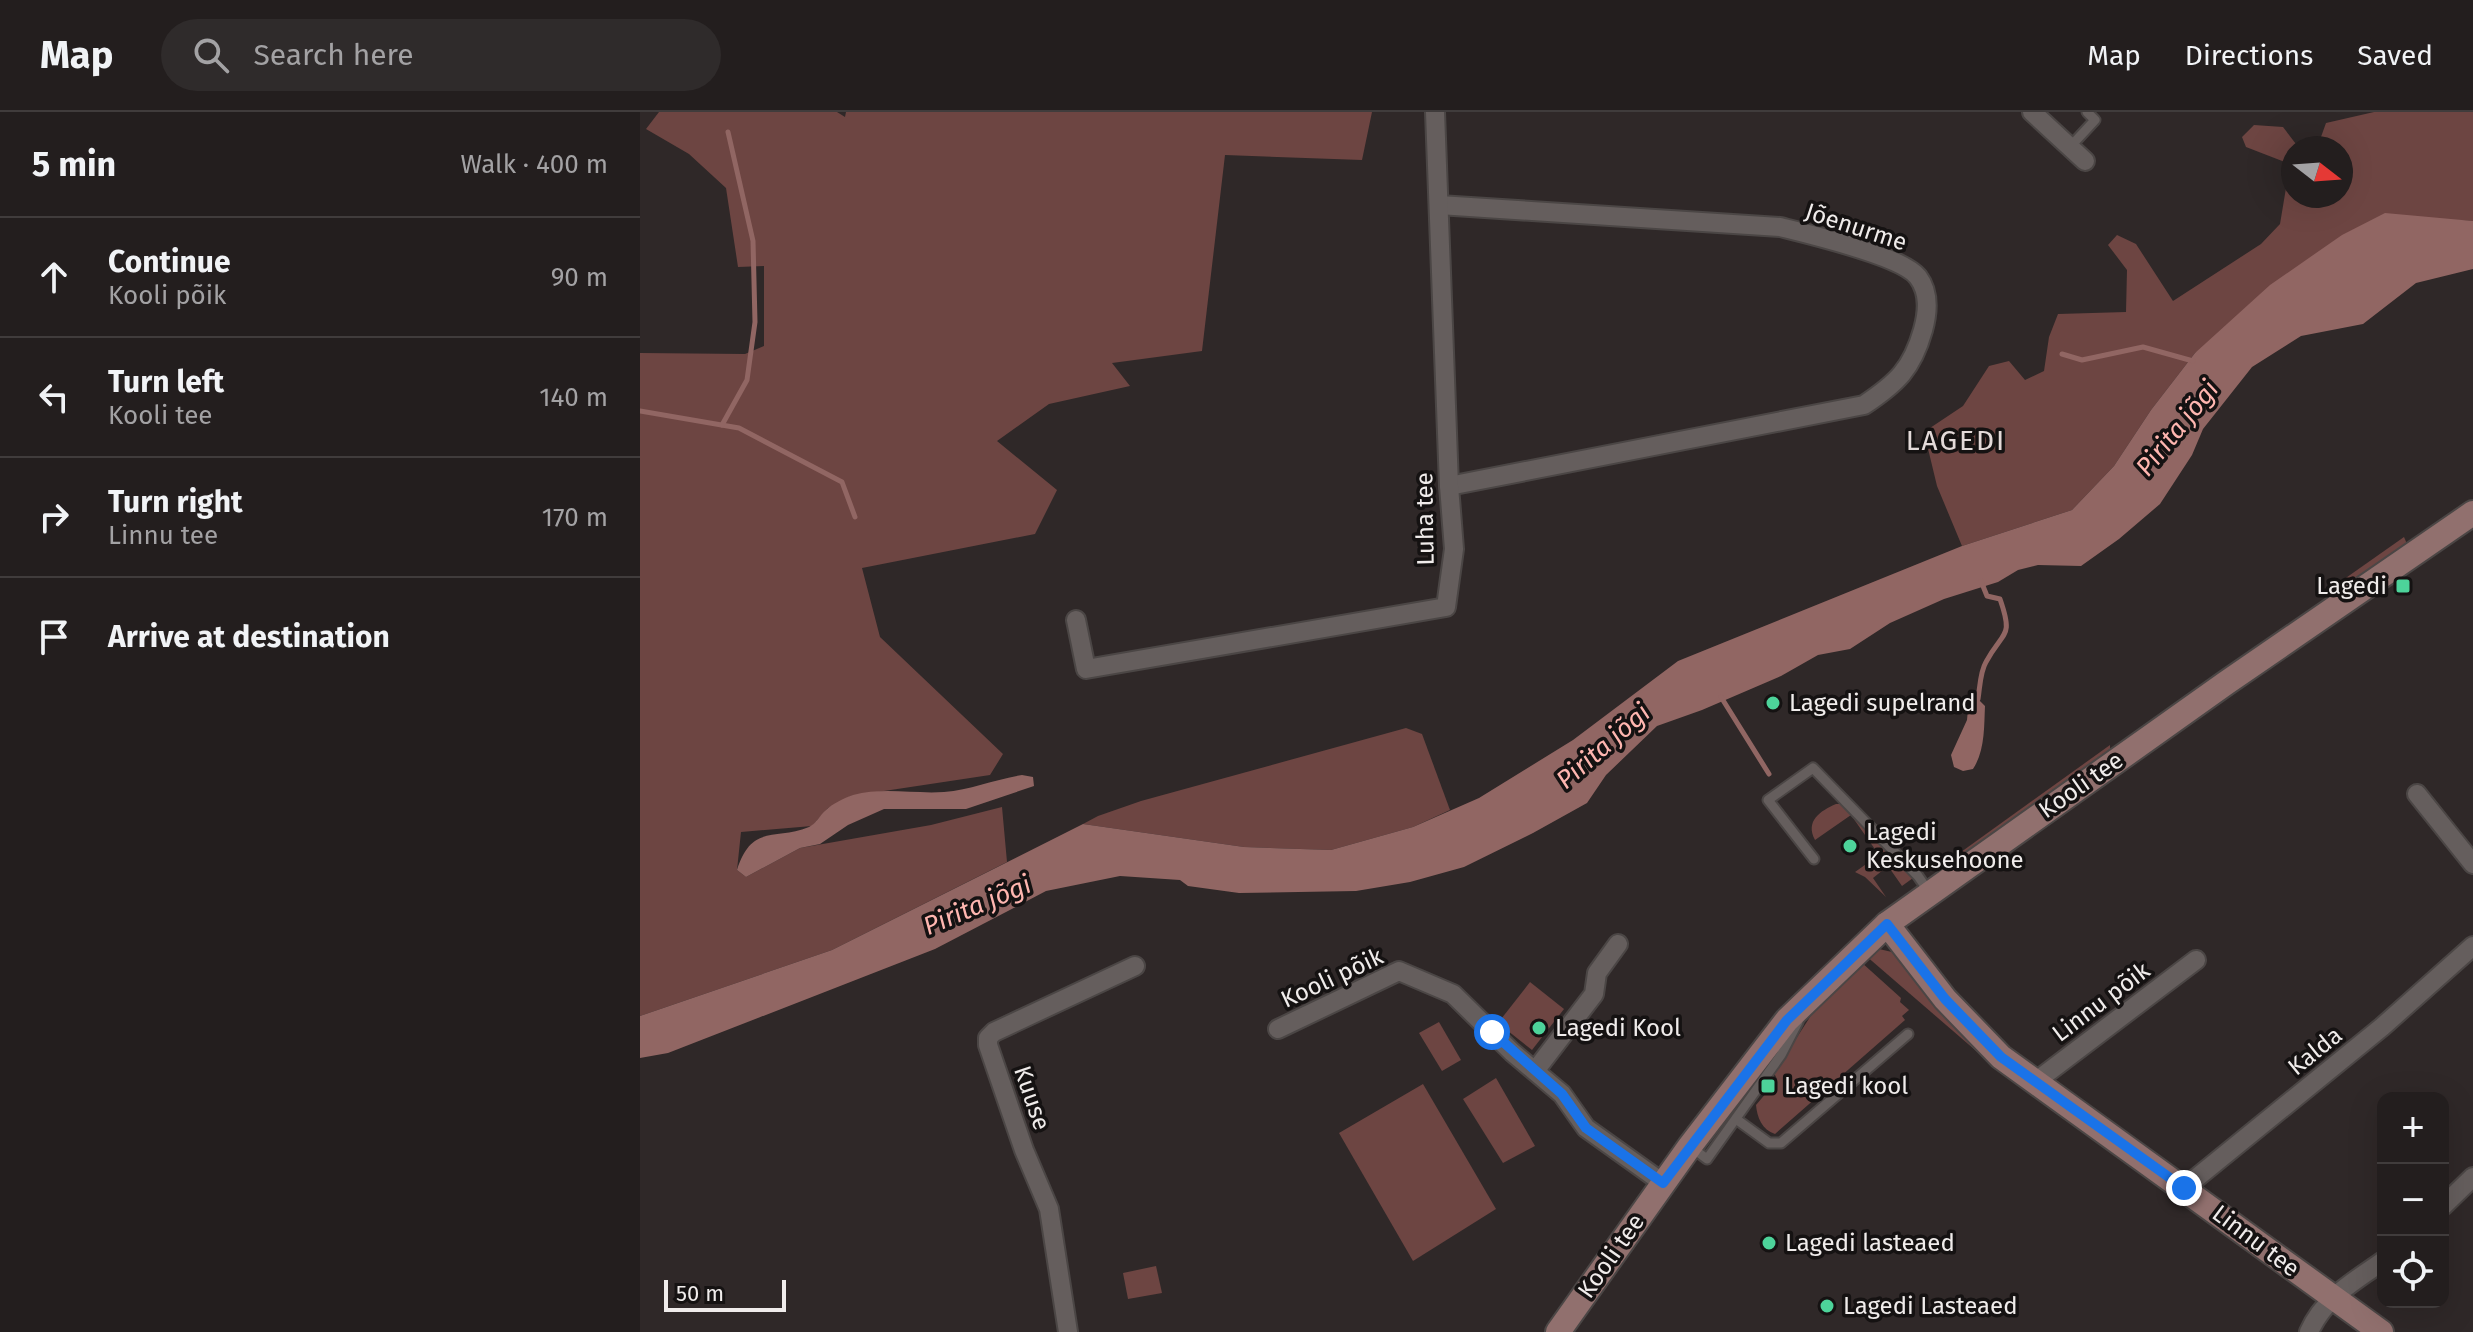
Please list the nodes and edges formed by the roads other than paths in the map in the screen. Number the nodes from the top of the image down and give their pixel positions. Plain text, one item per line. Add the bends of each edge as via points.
1 (1435, 112) edge
2 (2032, 112) edge
3 (2087, 112) edge
4 (2070, 147) junction
5 (2085, 161) dead end
6 (1439, 205) junction
7 (1449, 486) junction
8 (2473, 513) edge
9 (2426, 546) junction
10 (2410, 570) dead end
11 (2399, 578) dead end
12 (2346, 601) junction
13 (1076, 620) dead end
14 (2417, 794) dead end
15 (1814, 859) dead end
16 (2473, 864) edge
17 (1929, 892) junction
18 (1887, 924) junction
19 (1618, 944) dead end
20 (2473, 946) edge
21 (2196, 960) dead end
22 (1135, 966) dead end
23 (1812, 994) junction
24 (1278, 1029) dead end
25 (1908, 1034) dead end
26 (1535, 1071) junction
27 (2035, 1082) junction
28 (1736, 1119) junction
29 (1690, 1146) junction
30 (2473, 1177) edge
31 (1663, 1183) junction
32 (2184, 1188) junction
33 (2449, 1200) edge
34 (2377, 1265) edge
35 (2331, 1297) junction
36 (1068, 1332) edge
37 (1558, 1332) edge
38 (2309, 1332) edge
39 (2381, 1332) edge

1 - 6 street, Luha tee
2 - 4 street
3 - 4 lane via 2095,120
4 - 5 street
6 - 7 street, Luha tee
6 - 7 street, Jõenurme via 1780,227 1900,265 1915,273 1927,292 1927,316 1910,365 1864,405
7 - 13 street, Luha tee via 1454,549 1446,607 1086,669
8 - 9 street, Kooli tee
9 - 10 lane via 2421,562
9 - 12 street, Kooli tee
11 - 12 lane via 2366,599
12 - 17 street, Kooli tee
14 - 16 street
15 - 17 lane via 1768,800 1813,768
17 - 18 street, Kooli tee
18 - 23 street, Kooli tee
18 - 27 street, Linnu tee via 1973,1029
19 - 26 street via 1597,973 1594,994
20 - 32 street, Kalda
21 - 27 street, Linnu põik
22 - 36 street, Kuuse via 988,1038 1049,1209
23 - 28 lane via 1781,1055
23 - 29 street, Kooli tee
24 - 26 street, Kooli põik via 1399,971 1453,994
25 - 28 lane via 1781,1143 1769,1143
26 - 31 street, Kooli põik via 1562,1094 1586,1128
27 - 32 street, Linnu tee
28 - 29 lane via 1707,1159
29 - 31 street, Kooli tee
30 - 33 street
31 - 37 street, Kooli tee
32 - 35 street, Linnu tee
34 - 35 street
35 - 38 street
35 - 39 street, Linnu tee

